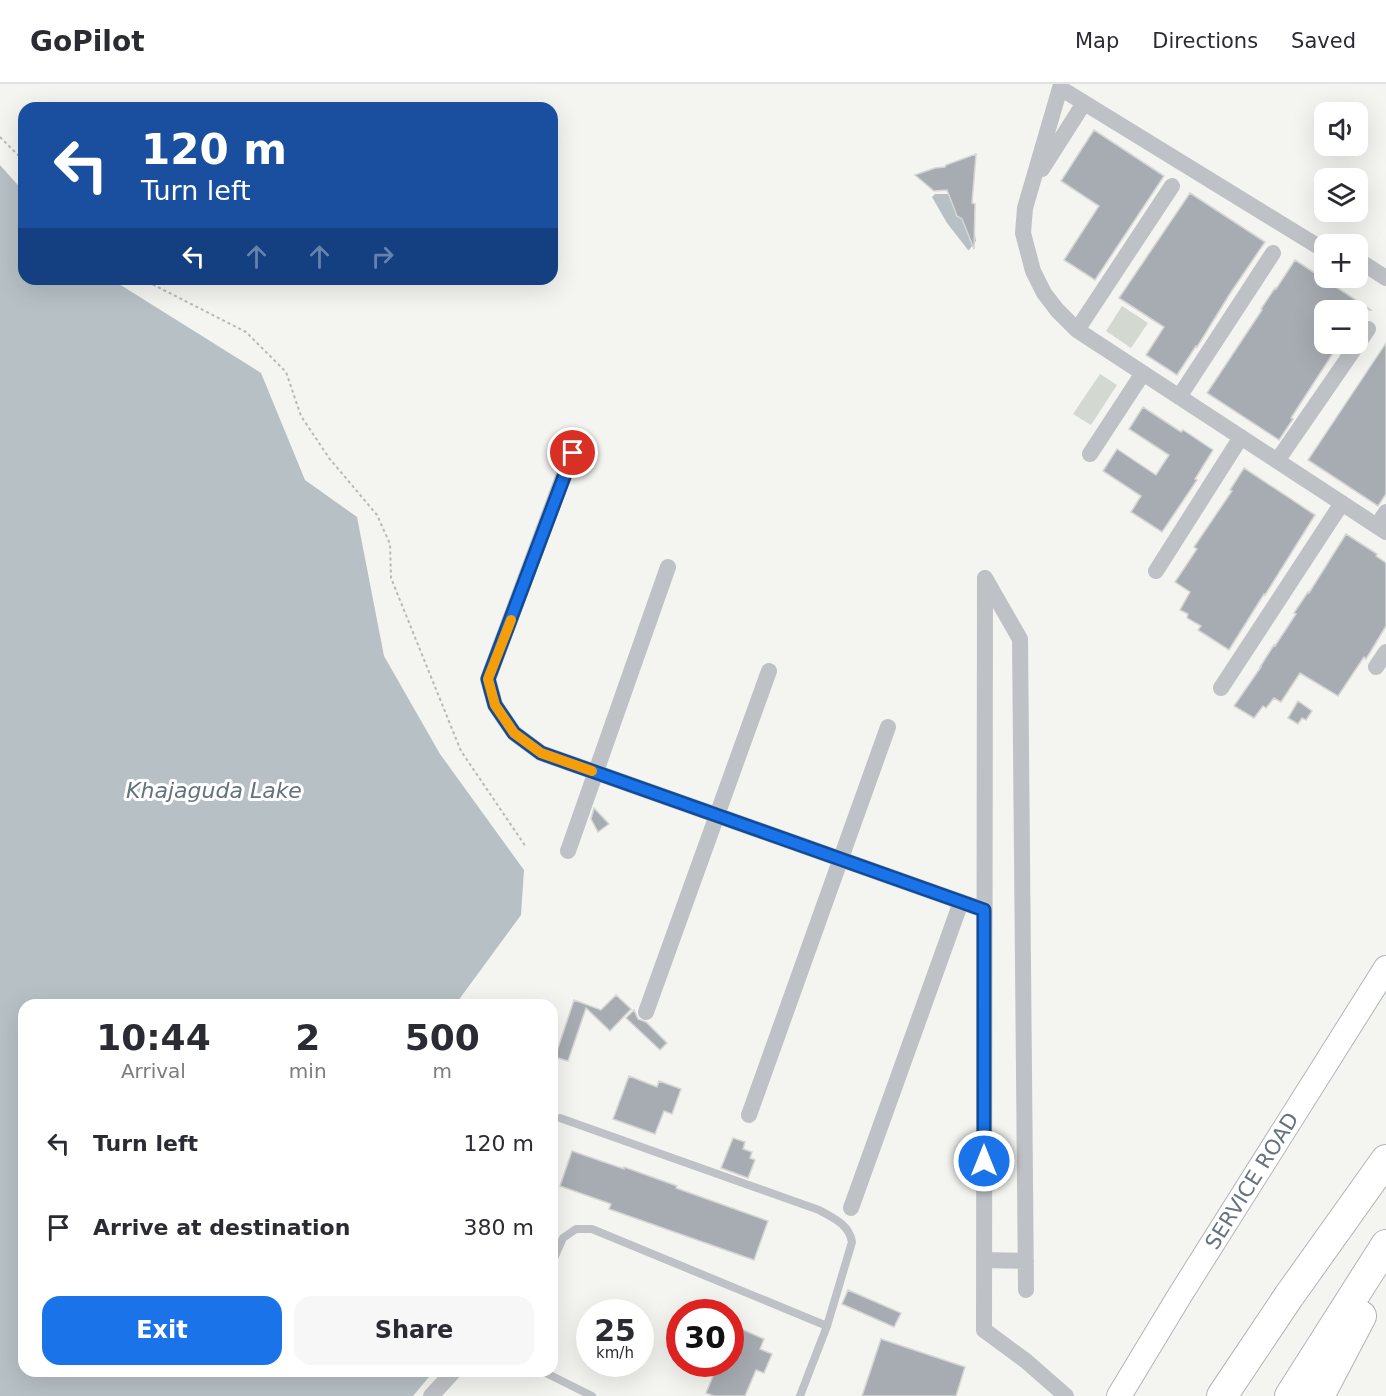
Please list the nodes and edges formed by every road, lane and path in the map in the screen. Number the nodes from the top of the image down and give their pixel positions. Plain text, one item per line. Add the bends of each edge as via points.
1 (1065, 86) edge
2 (1084, 103) junction
3 (0, 137) edge
4 (18, 155) edge
5 (1032, 185) junction
6 (1172, 186) dead end
7 (1315, 234) edge
8 (1314, 244) edge
9 (1273, 253) dead end
10 (1368, 266) edge
11 (1368, 276) edge
12 (1386, 278) edge
13 (154, 285) edge
14 (1386, 287) edge
15 (1077, 330) junction
16 (1351, 354) edge
17 (1143, 373) junction
18 (1179, 396) junction
19 (1241, 437) junction
20 (573, 453) dead end
21 (1090, 454) dead end
22 (1277, 461) junction
23 (1342, 503) junction
24 (1383, 523) edge
25 (668, 567) dead end
26 (1156, 571) dead end
27 (1386, 652) edge
28 (1376, 667) dead end
29 (769, 671) dead end
30 (1221, 688) dead end
31 (888, 727) dead end
32 (596, 773) junction
33 (717, 815) junction
34 (526, 847) dead end
35 (568, 851) dead end
36 (841, 860) junction
37 (961, 902) junction
38 (984, 910) junction
39 (1386, 968) edge
40 (646, 1012) dead end
41 (749, 1115) dead end
42 (561, 1118) dead end
43 (1386, 1160) edge
44 (1386, 1167) edge
45 (851, 1208) dead end
46 (1386, 1245) edge
47 (558, 1249) edge
48 (984, 1260) junction
49 (1026, 1261) junction
50 (1386, 1269) edge
51 (1026, 1290) dead end
52 (826, 1326) junction
53 (448, 1377) edge
54 (554, 1377) edge
55 (431, 1396) edge
56 (592, 1396) edge
57 (800, 1396) edge
58 (1066, 1396) edge
59 (1119, 1396) edge
60 (1222, 1396) edge
61 (1246, 1396) edge
62 (1290, 1396) edge
63 (1319, 1396) edge

1 - 2 street
1 - 5 street
1 - 7 street
2 - 5 street
2 - 8 street
3 - 4 path
5 - 15 street via 1023,233 1033,271 1044,293
6 - 15 street
9 - 18 street
10 - 12 street
11 - 14 street
13 - 34 path via 246,332 286,372 301,416 329,458 377,515 390,544 391,578 461,751
15 - 17 street
16 - 22 street
17 - 18 street
17 - 21 street
18 - 19 street
19 - 22 street
19 - 26 street
20 - 32 street via 488,679 495,705 514,733 541,753
22 - 23 street
23 - 24 street
23 - 30 street
25 - 32 street
27 - 28 street
29 - 33 street
31 - 36 street
32 - 33 street
32 - 35 street
33 - 36 street
33 - 40 street
36 - 37 street
36 - 41 street
37 - 38 street
37 - 45 street
38 - 48 street
38 - 49 street via 985,578 1020,639
39 - 59 main road, SERVICE ROAD
42 - 52 lane via 819,1210 845,1226 852,1242
43 - 60 highway
44 - 61 highway
46 - 62 highway
47 - 52 lane via 563,1238 576,1229 592,1229
48 - 49 street
48 - 58 street via 984,1330
49 - 51 street
50 - 63 highway
52 - 57 lane
53 - 55 street
54 - 56 lane

